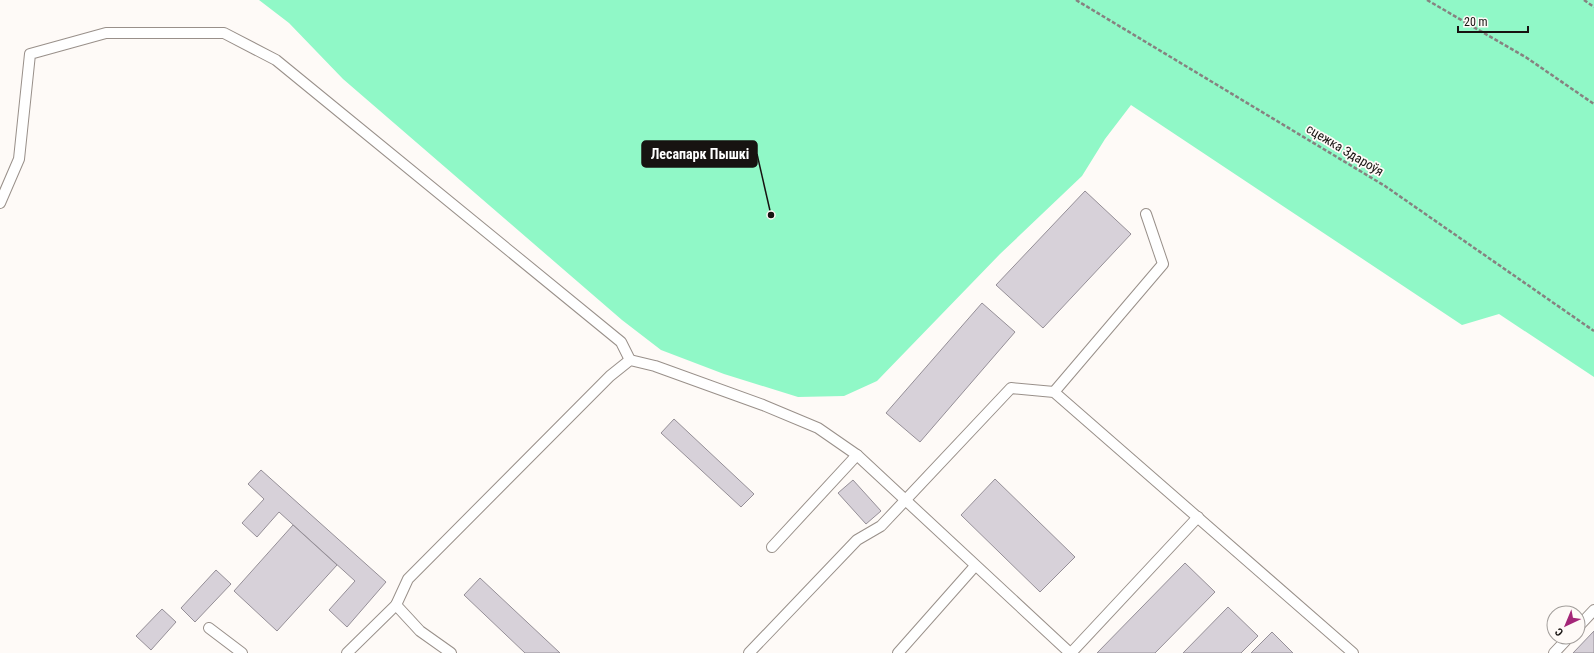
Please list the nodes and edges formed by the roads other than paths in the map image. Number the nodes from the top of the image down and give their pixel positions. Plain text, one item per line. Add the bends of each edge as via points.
1 (0, 203) edge
2 (1146, 214) dead end
3 (630, 360) junction
4 (1054, 392) junction
5 (857, 455) junction
6 (905, 500) junction
7 (1198, 517) junction
8 (772, 547) dead end
9 (975, 566) junction
10 (396, 605) junction
11 (1594, 610) edge
12 (1586, 618) edge
13 (209, 628) dead end
14 (1562, 645) edge
15 (242, 653) edge
16 (347, 653) edge
17 (451, 653) edge
18 (749, 653) edge
19 (898, 653) edge
20 (1070, 653) edge
21 (1353, 653) edge
22 (1554, 653) edge

1 - 3 lane via 19,159 30,54 106,33 224,33 276,60 621,342
2 - 4 lane via 1163,264
3 - 5 lane via 655,366 763,405 818,428
3 - 10 lane via 610,376 408,579
4 - 6 lane via 1011,388
4 - 7 lane
5 - 6 lane
5 - 8 lane
6 - 9 lane
6 - 18 lane via 881,526 857,540
7 - 20 lane
7 - 21 lane
9 - 19 lane
9 - 20 lane
10 - 16 lane
10 - 17 lane via 420,631
11 - 12 lane
13 - 15 lane
14 - 22 lane

